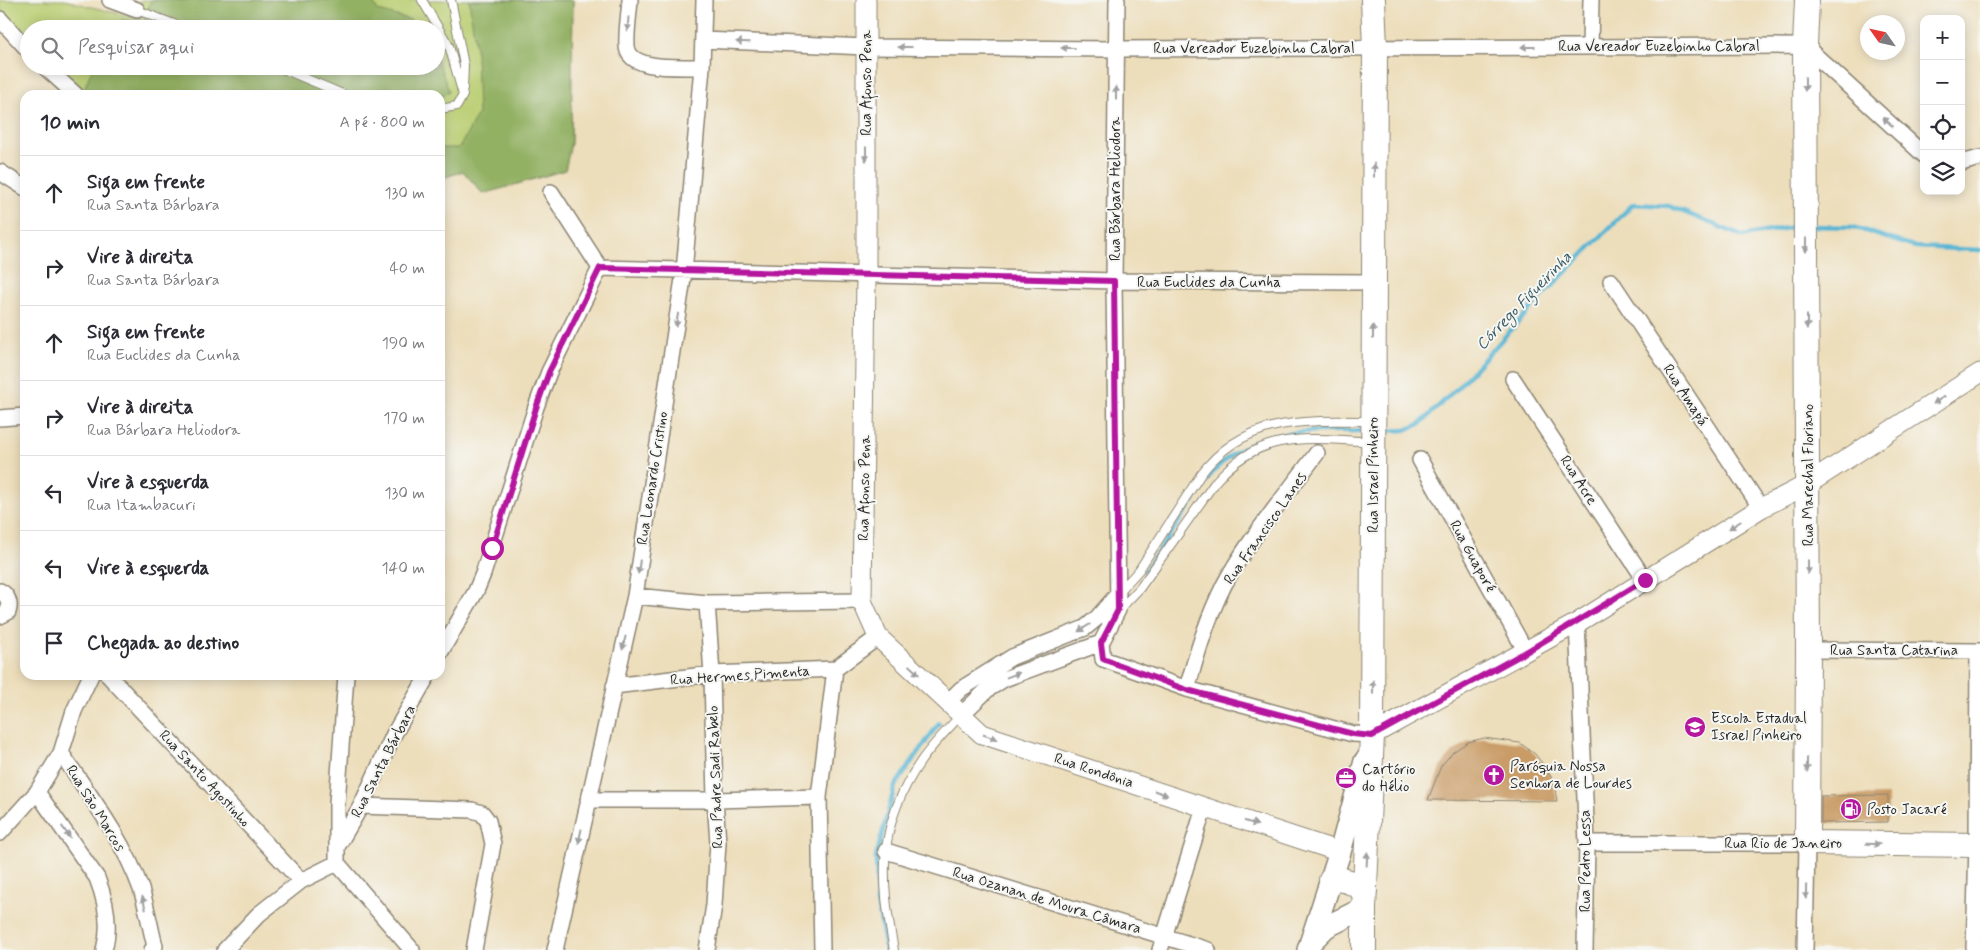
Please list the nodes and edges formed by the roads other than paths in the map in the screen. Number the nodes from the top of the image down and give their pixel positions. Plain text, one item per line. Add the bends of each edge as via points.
1 (110, 0) edge
2 (422, 0) edge
3 (451, 0) edge
4 (630, 0) edge
5 (704, 0) edge
6 (866, 0) edge
7 (1118, 0) edge
8 (1373, 0) edge
9 (1591, 0) edge
10 (1807, 0) edge
11 (137, 10) joint
12 (0, 19) edge
13 (163, 20) edge
14 (434, 20) edge
15 (445, 39) edge
16 (20, 40) edge
17 (703, 40) junction
18 (1805, 46) junction
19 (866, 47) junction
20 (1590, 47) junction
21 (1116, 48) junction
22 (1375, 48) junction
23 (702, 67) junction
24 (54, 75) edge
25 (297, 75) edge
26 (70, 90) edge
27 (333, 90) edge
28 (463, 95) junction
29 (445, 108) edge
30 (1920, 151) edge
31 (1980, 158) edge
32 (1965, 162) edge
33 (0, 172) edge
34 (20, 185) edge
35 (551, 192) dead end
36 (600, 268) junction
37 (684, 272) junction
38 (866, 275) junction
39 (1114, 281) junction
40 (1611, 281) dead end
41 (1373, 282) junction
42 (1980, 373) edge
43 (1513, 379) dead end
44 (20, 416) edge
45 (0, 418) edge
46 (1363, 421) dead end
47 (1367, 446) junction
48 (1317, 454) dead end
49 (1420, 460) dead end
50 (1808, 484) junction
51 (1762, 508) junction
52 (1645, 580) junction
53 (0, 591) edge
54 (1118, 594) junction
55 (635, 596) junction
56 (862, 602) junction
57 (707, 603) junction
58 (1118, 610) junction
59 (0, 616) edge
60 (1577, 623) junction
61 (878, 637) junction
62 (1101, 643) junction
63 (445, 645) edge
64 (1808, 650) junction
65 (1979, 651) edge
66 (1526, 652) junction
67 (836, 669) junction
68 (712, 674) junction
69 (89, 680) edge
70 (113, 680) edge
71 (346, 680) edge
72 (425, 680) edge
73 (614, 686) junction
74 (1187, 690) junction
75 (954, 708) junction
76 (1372, 736) junction
77 (61, 753) junction
78 (37, 792) junction
79 (819, 797) junction
80 (588, 800) junction
81 (715, 800) junction
82 (361, 806) junction
83 (1204, 808) junction
84 (0, 832) edge
85 (1587, 843) junction
86 (1807, 843) junction
87 (1979, 845) edge
88 (337, 847) junction
89 (886, 851) junction
90 (1340, 852) junction
91 (337, 863) junction
92 (301, 881) junction
93 (1329, 889) junction
94 (1358, 905) junction
95 (1162, 943) edge
96 (1309, 947) edge
97 (156, 949) edge
98 (104, 950) edge
99 (225, 950) edge
100 (412, 950) edge
101 (474, 950) edge
102 (555, 950) edge
103 (707, 950) edge
104 (822, 950) edge
105 (894, 950) edge
106 (1208, 950) edge
107 (1364, 950) edge
108 (1585, 950) edge
109 (1805, 950) edge
110 (1974, 950) edge

1 - 11 street
2 - 14 lane
3 - 28 lane via 464,65
4 -> 23 street via 626,48 632,59 644,65
5 - 17 street, Rua Leonardo Cristino
6 - 19 street, Rua Afonso Pena
7 - 21 street, Rua Bárbara Heliodora
8 - 22 main road, Rua Israel Pinheiro
9 - 20 street
10 - 18 main road, Rua Marechal Floriano
11 - 13 lane
12 - 16 street
15 - 28 lane
19 -> 17 street, Rua Vereador Euzebinho Cabral
17 - 23 street, Rua Leonardo Cristino
18 - 20 street, Rua Vereador Euzebinho Cabral
30 -> 18 street
18 -> 50 main road, Rua Marechal Floriano
21 -> 19 street, Rua Vereador Euzebinho Cabral
19 -> 38 street, Rua Afonso Pena
20 -> 22 street, Rua Vereador Euzebinho Cabral
21 - 22 street, Rua Vereador Euzebinho Cabral
39 -> 21 street, Rua Bárbara Heliodora
41 -> 22 main road, Rua Israel Pinheiro
23 - 37 street, Rua Leonardo Cristino
24 - 26 street
25 - 27 lane
28 - 29 lane via 457,106
31 - 32 street
33 - 34 street
35 - 36 street
36 - 37 street
36 - 63 street via 549,372 483,574
37 - 38 street, Rua Euclides da Cunha
37 -> 55 street, Rua Leonardo Cristino
38 - 39 street, Rua Euclides da Cunha
38 - 56 street, Rua Afonso Pena
39 - 41 street, Rua Euclides da Cunha
39 - 54 street, Rua Bárbara Heliodora
40 - 51 street, Rua Amapá
47 -> 41 main road, Rua Israel Pinheiro via 1373,381
42 -> 50 street
43 - 52 street, Rua Acre
44 - 45 street
46 - 54 lane via 1290,423 1253,432 1233,442 1201,474 1139,570
47 - 58 lane via 1291,440 1259,448 1238,460 1216,481 1140,588
76 -> 47 main road, Rua Israel Pinheiro
48 - 74 street, Rua Francisco Lanes via 1225,583 1203,634
49 - 66 street, Rua Guaporé
50 - 51 street
50 -> 64 main road, Rua Marechal Floriano
51 -> 52 street
52 - 60 street
53 - 59 street via 7,597 9,606 8,612
54 - 58 street, Rua Bárbara Heliodora
54 -> 75 street via 1085,628 1012,657 961,689
55 - 57 street
55 -> 73 street, Rua Leonardo Cristino
56 - 57 street
56 - 61 street, Rua Afonso Pena
57 - 68 street, Rua Padre Sadi Rabelo
58 - 62 street, Rua Bárbara Heliodora
60 - 66 street
60 - 85 street, Rua Pedro Lessa
61 - 67 street
61 -> 75 street, Rua Rondônia
62 - 74 street via 1103,659
75 -> 62 street via 1004,679
64 - 65 street, Rua Santa Catarina
64 -> 86 main road, Rua Marechal Floriano
65 - 87 street
66 - 76 street
67 - 68 street, Rua Hermes Pimenta
67 - 79 street
68 - 73 street, Rua Hermes Pimenta
68 - 81 street, Rua Padre Sadi Rabelo
69 - 77 street via 74,711
70 - 92 street, Rua Santo Agostinho
71 - 88 street
72 - 82 street, Rua Santa Bárbara via 394,734
73 - 80 street, Rua Leonardo Cristino
74 - 76 street via 1353,734
75 -> 83 street, Rua Rondônia via 982,734
75 - 89 lane via 902,792 889,824
76 - 90 main road
94 -> 76 main road, Rua Israel Pinheiro
77 - 78 street
97 -> 77 street, Rua São Marcos via 141,890 114,832
78 - 84 street
78 -> 98 street via 97,878 108,922
79 - 81 street
79 - 104 street
80 - 81 street
80 -> 102 street, Rua Leonardo Cristino
81 - 103 street, Rua Padre Sadi Rabelo via 718,843
82 - 88 street, Rua Santa Bárbara
82 - 101 street via 472,810 485,816 493,844
83 -> 90 street, Rua Rondônia
83 - 95 street
85 - 86 street, Rua Rio de Janeiro
85 - 108 street, Rua Pedro Lessa
86 -> 87 main road, Rua Rio de Janeiro
86 -> 109 street, Rua Marechal Floriano
87 - 110 street
88 - 91 street
89 - 95 street, Rua Ozanan de Moura Câmara
89 - 105 lane via 885,896
90 - 93 main road
91 - 92 street
91 - 100 street
92 - 99 street via 259,914
93 - 94 main road via 1335,910
93 - 94 main road via 1340,879 1354,883
93 - 96 main road
94 - 96 main road via 1326,927
94 - 107 main road, Rua Israel Pinheiro
95 - 106 street, Rua Ozanan de Moura Câmara

